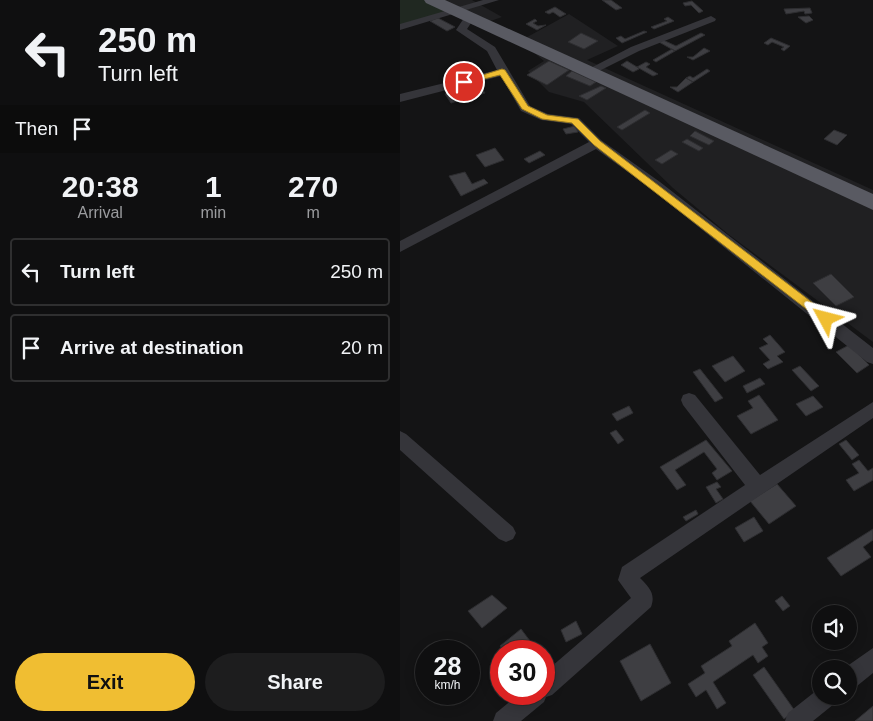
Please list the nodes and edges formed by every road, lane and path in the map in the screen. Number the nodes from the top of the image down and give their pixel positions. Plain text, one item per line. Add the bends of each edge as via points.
1 (432, 0) edge
2 (494, 0) edge
3 (462, 14) junction
4 (711, 19) dead end
5 (400, 28) edge
6 (502, 72) junction
7 (588, 72) junction
8 (400, 98) edge
9 (597, 143) junction
10 (873, 203) edge
11 (400, 247) edge
12 (873, 357) edge
13 (689, 400) dead end
14 (873, 409) edge
15 (400, 439) edge
16 (758, 487) junction
17 (506, 533) dead end
18 (873, 659) edge
19 (857, 672) edge
20 (555, 677) edge
21 (523, 705) edge
22 (815, 705) edge
23 (504, 721) edge
24 (796, 721) edge

1 - 3 highway
2 - 3 street
3 - 5 street
3 - 6 street via 460,30 491,49
3 - 7 highway
4 - 7 street via 635,49
6 - 8 street
6 - 9 street via 525,108 545,117 575,121
7 - 10 highway
9 - 11 street
9 - 12 street
13 - 16 street
14 - 16 street
15 - 17 street
16 - 20 street via 629,574 628,580 644,600
18 - 19 street
21 - 23 street
22 - 24 street

